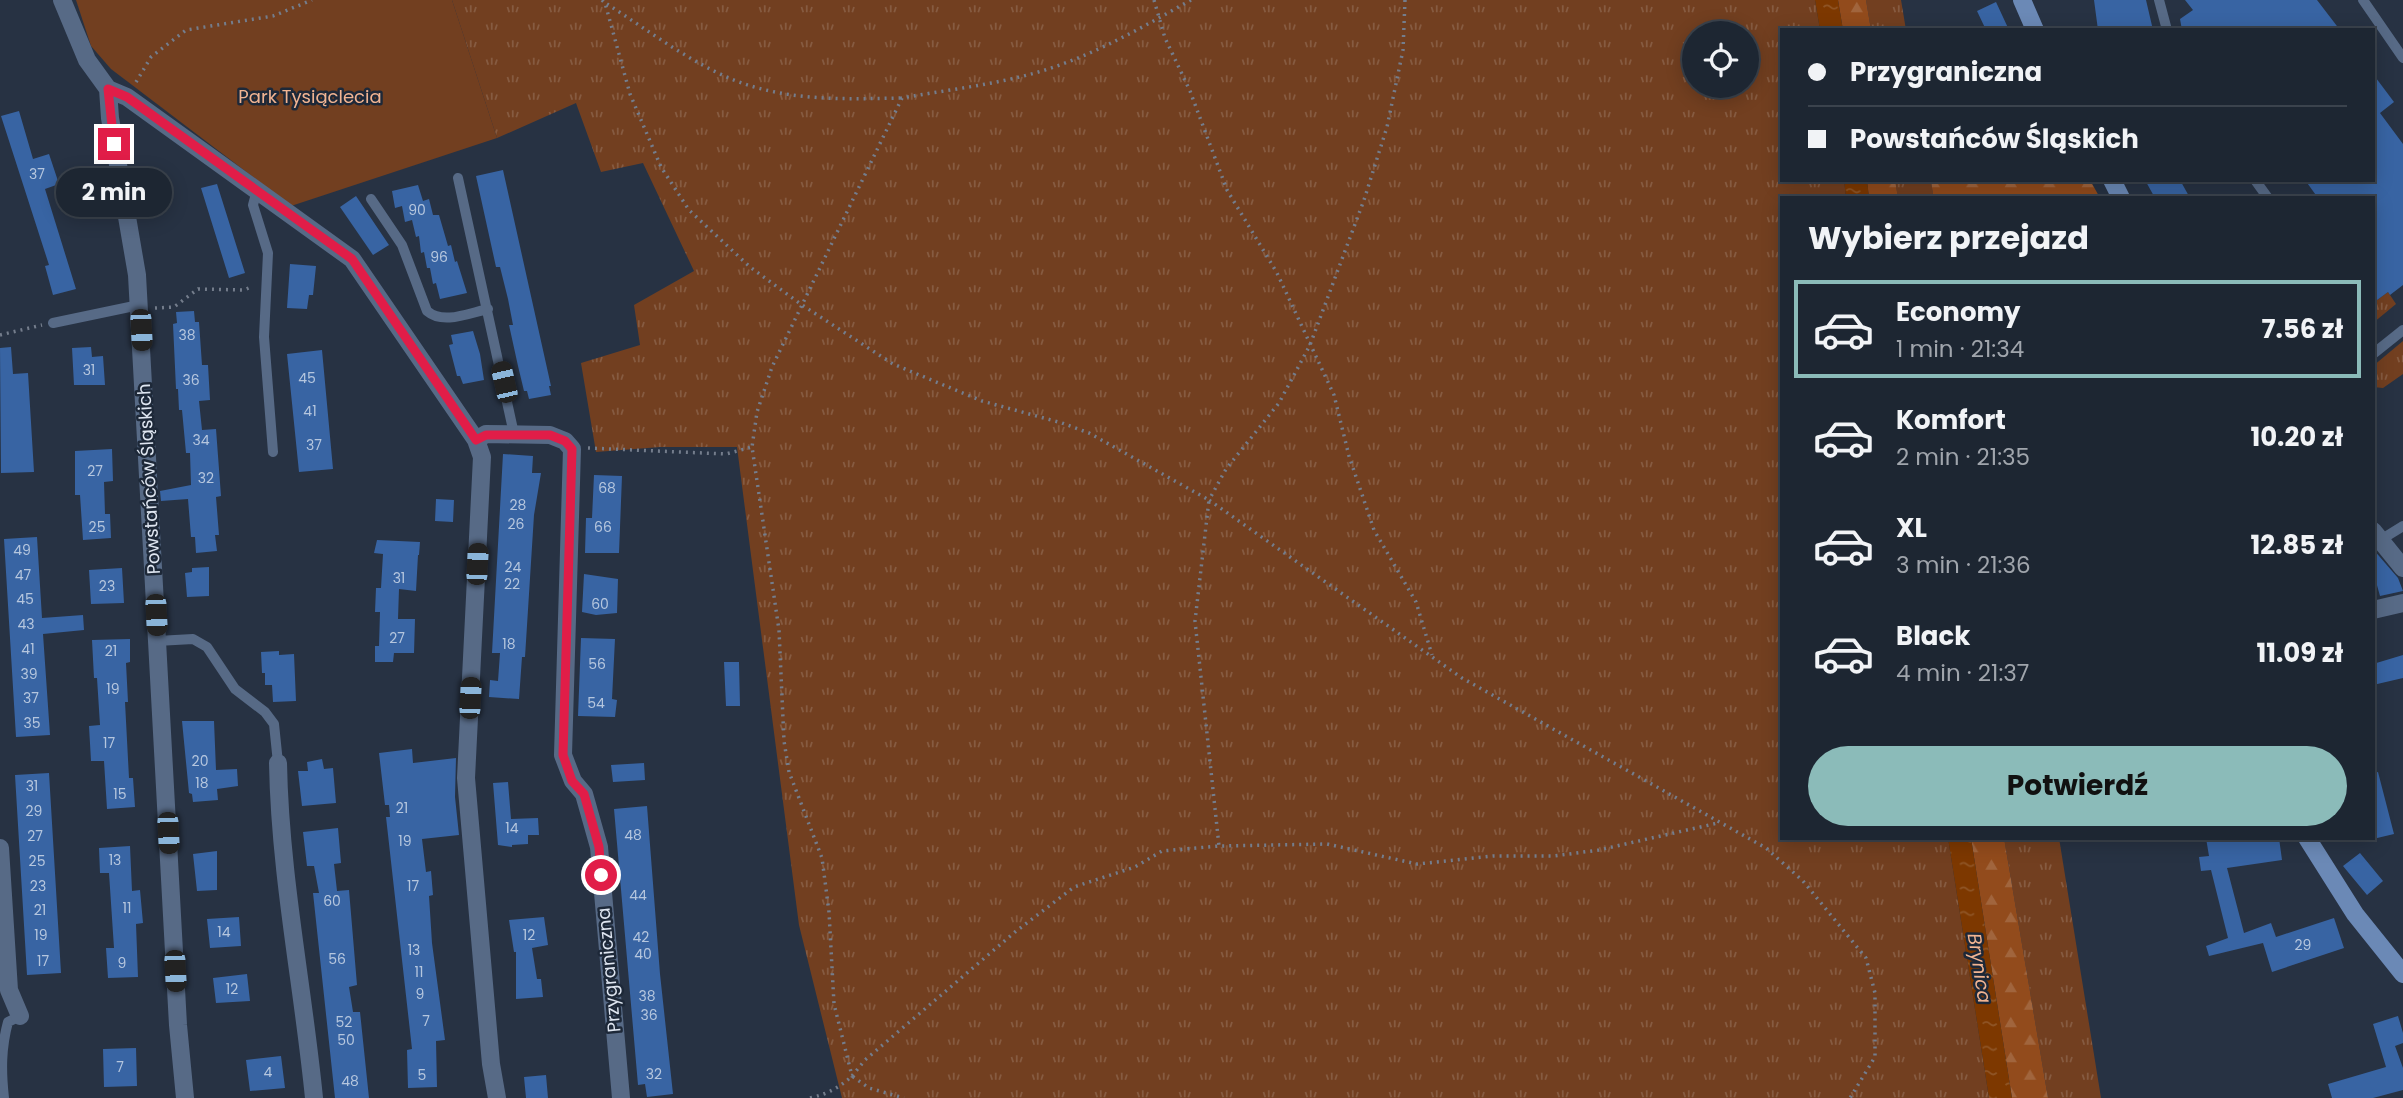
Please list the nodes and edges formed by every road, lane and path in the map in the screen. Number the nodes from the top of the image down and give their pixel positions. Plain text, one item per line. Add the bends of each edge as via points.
1 (62, 0) edge
2 (312, 0) edge
3 (1154, 0) edge
4 (1191, 0) edge
5 (1405, 0) edge
6 (2022, 0) edge
7 (2159, 0) edge
8 (2363, 0) edge
9 (603, 1) edge
10 (1158, 18) junction
11 (2034, 28) edge
12 (2166, 28) edge
13 (2403, 58) edge
14 (108, 89) junction
15 (127, 97) junction
16 (902, 99) junction
17 (458, 178) dead end
18 (257, 190) junction
19 (371, 199) dead end
20 (268, 279) junction
21 (139, 305) junction
22 (802, 305) junction
23 (488, 309) junction
24 (53, 323) joint
25 (2403, 330) edge
26 (0, 335) edge
27 (1310, 345) junction
28 (2375, 352) edge
29 (514, 434) junction
30 (476, 440) junction
31 (752, 447) junction
32 (572, 449) junction
33 (273, 452) dead end
34 (1209, 500) junction
35 (2403, 526) edge
36 (2377, 535) edge
37 (2403, 568) edge
38 (2403, 603) edge
39 (2375, 610) edge
40 (157, 640) junction
41 (1432, 657) junction
42 (278, 764) joint
43 (1718, 823) junction
44 (2309, 840) edge
45 (1219, 846) junction
46 (0, 848) edge
47 (2403, 974) edge
48 (20, 1016) joint
49 (852, 1076) junction
50 (4, 1098) edge
51 (186, 1098) edge
52 (314, 1098) edge
53 (497, 1098) edge
54 (621, 1098) edge
55 (810, 1098) edge
56 (904, 1098) edge
57 (1850, 1098) edge

1 - 14 street via 87,60
2 - 15 path via 273,16 186,30 151,57
3 - 10 path
4 - 10 path
5 - 27 path via 1403,50 1387,127
6 - 11 street
7 - 12 lane
8 - 13 lane
9 - 16 path via 709,67 751,86 831,100
9 - 22 path via 631,94 661,167 689,210 750,267
10 - 16 path via 1094,51 1035,73
10 - 27 path via 1227,190 1277,273
14 - 15 street
14 - 21 street, Powstańców Śląskich
15 - 18 street
16 - 22 path
17 - 23 lane
18 - 20 lane via 253,205 268,253
18 - 30 street via 352,259
19 - 23 lane via 402,245 427,311 442,319
20 - 21 path via 243,290 198,289 174,307
20 - 33 lane via 264,337
21 - 24 lane
21 - 40 street, Powstańców Śląskich
22 - 31 path via 772,366 757,412
22 - 34 path via 893,364 982,401 1088,433
23 - 29 lane
24 - 26 path
25 - 28 lane
27 - 34 path via 1279,403 1226,469
27 - 41 path via 1334,395 1374,530 1416,602
29 - 30 street
29 - 32 street via 550,435
30 - 53 street via 482,457 466,778
31 - 32 path via 726,454
31 - 49 path via 779,630 784,741 789,772 822,858 834,1004
32 - 54 street, Przygraniczna via 563,755 572,781 584,794 599,847
34 - 41 path
34 - 45 path via 1195,621
35 - 36 lane
36 - 37 street
38 - 39 street
40 - 42 lane via 193,639 207,647 235,689 274,724
40 - 51 street, Powstańców Śląskich
41 - 43 path
42 - 52 street via 279,821
43 - 45 path via 1599,850 1417,864 1327,844
43 - 57 path via 1766,848 1803,881 1866,958 1875,993 1875,1058
44 - 47 street via 2355,914
45 - 49 path via 1162,851 1135,867 1074,887 1015,932
46 - 48 street via 9,990
48 - 50 lane via 8,1022 4,1035 0,1065
49 - 55 path
49 - 56 path via 869,1088

